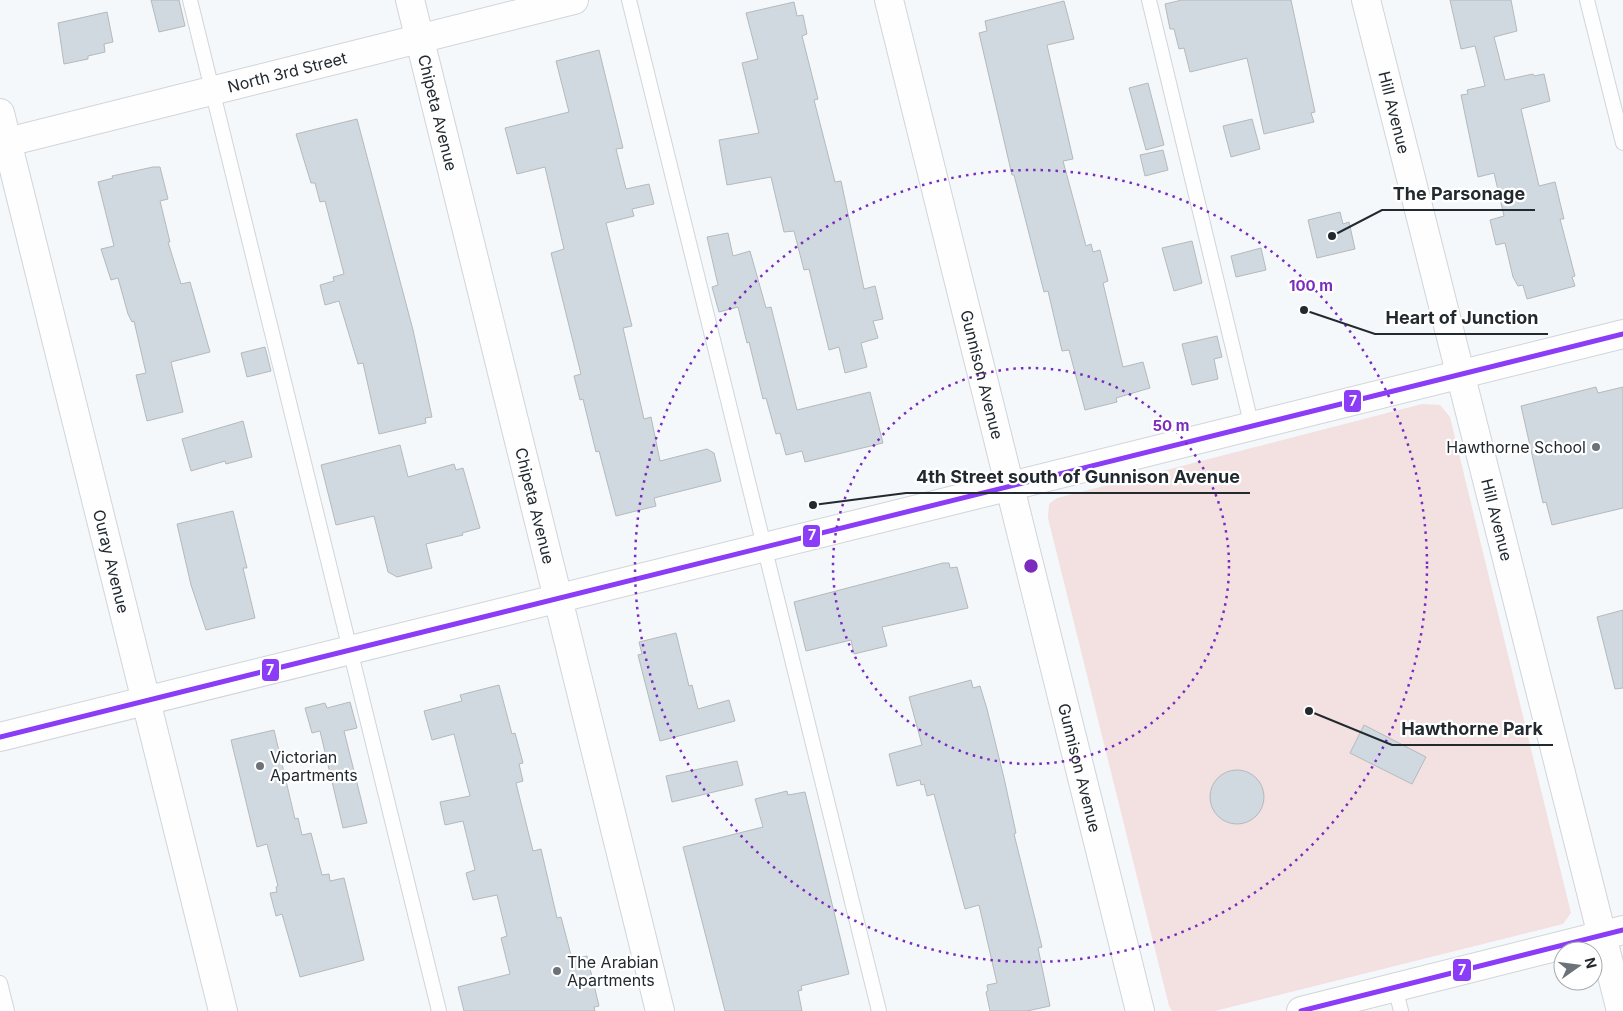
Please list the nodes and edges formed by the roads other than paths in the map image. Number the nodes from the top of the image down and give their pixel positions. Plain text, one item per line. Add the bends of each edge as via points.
1 (190, 0) edge
2 (410, 0) edge
3 (574, 0) edge
4 (629, 0) edge
5 (889, 0) edge
6 (1149, 0) edge
7 (1366, 0) edge
8 (1587, 0) edge
9 (419, 39) junction
10 (213, 90) junction
11 (0, 113) edge
12 (4, 143) edge
13 (1623, 143) edge
14 (1623, 334) edge
15 (1459, 376) junction
16 (1252, 427) junction
17 (1010, 486) junction
18 (764, 547) junction
19 (558, 598) junction
20 (349, 650) junction
21 (146, 700) junction
22 (0, 737) edge
23 (1612, 932) edge
24 (0, 984) edge
25 (1398, 999) edge
26 (7, 1011) edge
27 (224, 1011) edge
28 (439, 1011) edge
29 (660, 1011) edge
30 (879, 1011) edge
31 (1140, 1011) edge
32 (1301, 1011) edge
33 (1621, 1011) edge

1 - 10 lane
2 - 9 street, Chipeta Avenue
3 - 9 street, North 3rd Street
4 - 18 lane
5 - 17 street, Gunnison Avenue
6 - 16 lane
7 - 15 street, Hill Avenue
8 - 13 lane
9 - 10 street, North 3rd Street
9 - 19 street, Chipeta Avenue
10 - 12 street, North 3rd Street
10 - 20 lane
11 - 12 street, Ouray Avenue
12 - 21 street, Ouray Avenue
14 - 15 street
15 - 16 street
15 - 23 street, Hill Avenue
16 - 17 street
17 - 18 street
17 - 31 street, Gunnison Avenue
18 - 19 street
18 - 30 lane
19 - 20 street
19 - 29 street, Chipeta Avenue
20 - 21 street
20 - 28 lane
21 - 22 street
21 - 27 street, Ouray Avenue
23 - 25 street
23 - 33 street, Hill Avenue
24 - 26 lane
25 - 32 street

